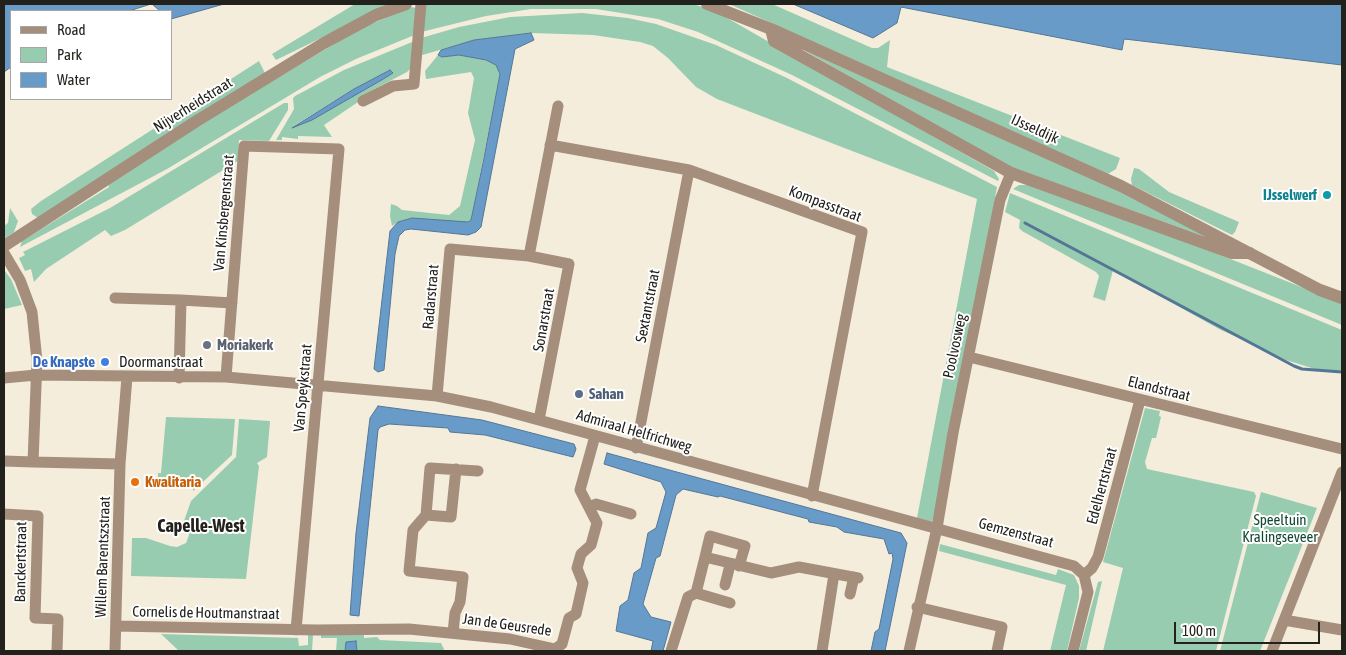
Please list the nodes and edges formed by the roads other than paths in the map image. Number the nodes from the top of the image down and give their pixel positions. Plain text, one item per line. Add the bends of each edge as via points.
1 (406, 4) edge
2 (421, 4) edge
3 (707, 4) edge
4 (770, 29) junction
5 (363, 101) dead end
6 (558, 106) dead end
7 (550, 145) junction
8 (339, 149) joint
9 (688, 170) junction
10 (1011, 173) junction
11 (4, 246) edge
12 (4, 253) edge
13 (1251, 253) junction
14 (530, 256) junction
15 (116, 298) dead end
16 (1342, 298) edge
17 (181, 300) junction
18 (232, 303) junction
19 (969, 357) junction
20 (36, 375) junction
21 (127, 377) junction
22 (226, 377) junction
23 (4, 378) edge
24 (179, 378) junction
25 (318, 384) junction
26 (438, 396) junction
27 (1140, 400) junction
28 (540, 420) junction
29 (594, 436) junction
30 (636, 448) junction
31 (1342, 449) edge
32 (4, 461) edge
33 (33, 462) junction
34 (120, 464) junction
35 (456, 469) junction
36 (478, 471) dead end
37 (1342, 472) edge
38 (1338, 493) edge
39 (812, 496) junction
40 (589, 507) junction
41 (4, 514) edge
42 (631, 514) dead end
43 (426, 515) junction
44 (937, 528) junction
45 (705, 557) junction
46 (735, 565) junction
47 (834, 574) junction
48 (1084, 575) junction
49 (725, 585) dead end
50 (696, 593) junction
51 (850, 594) dead end
52 (730, 603) dead end
53 (917, 607) junction
54 (1284, 620) junction
55 (116, 626) junction
56 (296, 630) junction
57 (1342, 630) edge
58 (453, 633) junction
59 (57, 651) edge
60 (115, 651) edge
61 (671, 651) edge
62 (822, 651) edge
63 (909, 651) edge
64 (997, 651) edge
65 (1073, 651) edge
66 (1272, 651) edge

1 - 11 street, Nijverheidstraat via 324,43
2 - 5 street via 414,84 393,86
3 - 4 street, IJsseldijk
4 - 10 street via 774,41
4 - 13 street, IJsseldijk via 1121,186
6 - 7 street
7 - 9 street, Kompasstraat
7 - 14 street
8 - 18 street, Van Kinsbergenstraat via 244,146
8 - 25 street, Van Speykstraat
9 - 30 street, Sextantstraat
9 - 39 street, Kompasstraat via 862,232
10 - 13 street via 1232,253
10 - 19 street, Poolvosweg via 1000,200
12 - 20 street via 24,286 32,312
13 - 16 street, IJsseldijk via 1320,290
14 - 26 street, Radarstraat via 450,249
14 - 28 street, Sonarstraat via 569,264
15 - 17 street
17 - 18 street
17 - 24 street
18 - 22 street, Van Kinsbergenstraat
19 - 27 street, Elandstraat
19 - 44 street, Poolvosweg
20 - 21 street, Doormanstraat
20 - 23 street, Doormanstraat
20 - 33 street
21 - 24 street, Doormanstraat
21 - 34 street, Willem Barentszstraat
22 - 24 street, Doormanstraat
22 - 25 street, Doormanstraat
25 - 26 street, Admiraal Helfrichweg
25 - 56 street, Van Speykstraat
26 - 28 street, Admiraal Helfrichweg
27 - 31 street, Elandstraat
27 - 48 street, Edelhertstraat via 1098,557
28 - 29 street, Admiraal Helfrichweg
29 - 30 street, Admiraal Helfrichweg
29 - 40 street, Jan de Geusrede via 580,488
30 - 39 street, Admiraal Helfrichweg
32 - 33 street
33 - 34 street
34 - 55 street, Willem Barentszstraat
35 - 36 street
35 - 43 street via 430,468
35 - 43 street via 451,517
37 - 38 street
38 - 54 street
39 - 44 street, Admiraal Helfrichweg
40 - 42 street via 596,504
40 - 58 street, Jan de Geusrede via 596,523 591,546 581,554 577,571 583,586 576,614 569,618 562,644 555,648
41 - 59 street, Banckertstraat via 38,516 35,618 58,618
43 - 58 street via 413,530 409,571 462,577
44 - 48 street, Gemzenstraat via 1057,560 1074,566
44 - 53 street, Poolvosweg
45 - 46 street
45 - 46 street via 710,536 745,546
45 - 50 street
46 - 47 street via 771,573 792,566
46 - 49 street
47 - 51 street via 856,578
47 - 62 street
48 - 65 street via 1088,592
50 - 52 street
50 - 61 street via 688,597
53 - 63 street, Poolvosweg
53 - 64 street via 1002,627
54 - 57 street
54 - 66 street
55 - 56 street, Cornelis de Houtmanstraat
55 - 60 street, Willem Barentszstraat
56 - 58 street, Jan de Geusrede via 409,629

